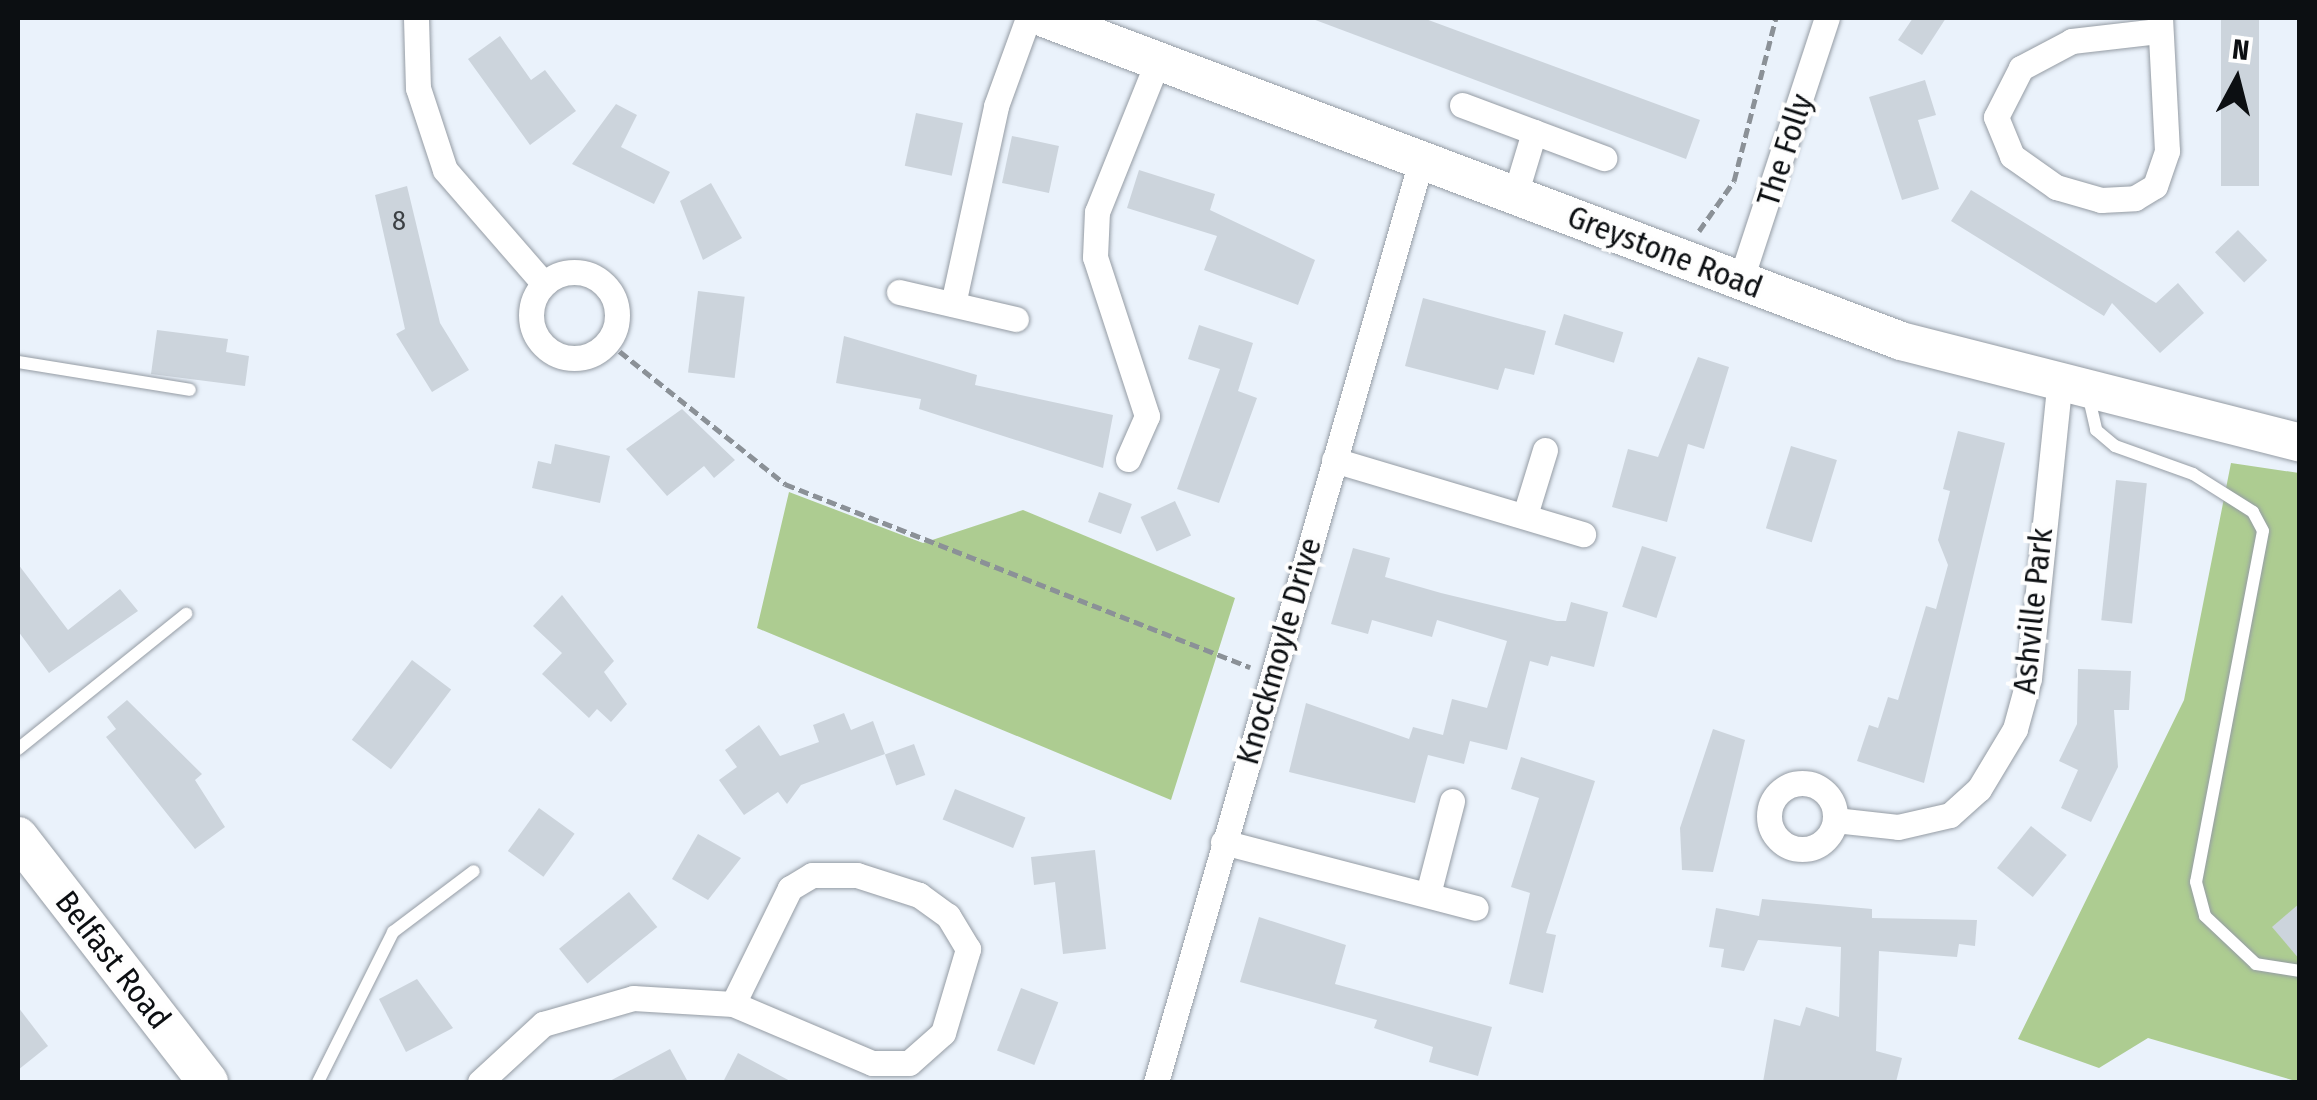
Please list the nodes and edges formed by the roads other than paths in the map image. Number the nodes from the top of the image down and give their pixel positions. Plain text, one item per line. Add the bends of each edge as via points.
1 (416, 18) edge
2 (1028, 18) edge
3 (1044, 18) edge
4 (1827, 18) edge
5 (2159, 24) edge
6 (1158, 60) junction
7 (1462, 105) dead end
8 (1534, 132) junction
9 (1604, 158) dead end
10 (1420, 161) junction
11 (1515, 195) junction
12 (1740, 282) junction
13 (544, 284) junction
14 (899, 292) dead end
15 (953, 304) junction
16 (1016, 319) dead end
17 (18, 362) edge
18 (190, 390) dead end
19 (2073, 391) junction
20 (2300, 443) edge
21 (1544, 450) dead end
22 (1128, 460) dead end
23 (1334, 460) junction
24 (1526, 516) junction
25 (1583, 534) dead end
26 (186, 614) dead end
27 (18, 748) edge
28 (1452, 801) dead end
29 (1835, 820) dead end
30 (18, 837) edge
31 (1224, 842) junction
32 (474, 871) dead end
33 (1428, 894) junction
34 (1476, 908) dead end
35 (2300, 971) edge
36 (733, 1004) junction
37 (208, 1082) edge
38 (318, 1082) edge
39 (480, 1082) edge
40 (1156, 1082) edge

1 - 13 street via 418,88 445,170
2 - 15 street via 996,106
3 - 6 main road, Greystone Road
4 - 12 street, The Folly
5 - 5 street via 2168,151 2155,186 2135,198 2100,200 2056,187 2012,156 1996,118 2021,68 2072,41
6 - 10 main road, Greystone Road
6 - 22 street via 1098,212 1094,257 1146,416
7 - 8 street
8 - 9 street
8 - 11 street
10 - 11 main road, Greystone Road
10 - 23 street, Knockmoyle Drive
11 - 12 main road, Greystone Road
12 - 19 main road, Greystone Road
13 - 13 street via 570,272 608,288 617,316 608,342 584,356 544,347 531,322
14 - 15 street
15 - 16 street
17 - 18 lane
19 - 20 main road, Greystone Road
19 - 29 street, Ashville Park via 2030,678 2015,729 1978,788 1950,814 1898,828
19 - 35 lane via 2096,430 2115,446 2193,474 2253,512 2262,531 2196,882 2205,916 2256,964
21 - 24 street
23 - 24 street
23 - 31 street, Knockmoyle Drive
24 - 25 street
26 - 27 lane
28 - 33 street
30 - 37 main road, Belfast Road
31 - 33 street
31 - 40 street, Knockmoyle Drive
32 - 38 lane via 393,932
33 - 34 street
36 - 36 street via 790,888 812,874 858,876 919,895 948,916 968,949 943,1033 909,1063 872,1063
36 - 39 street via 632,998 582,1008 507,1048

